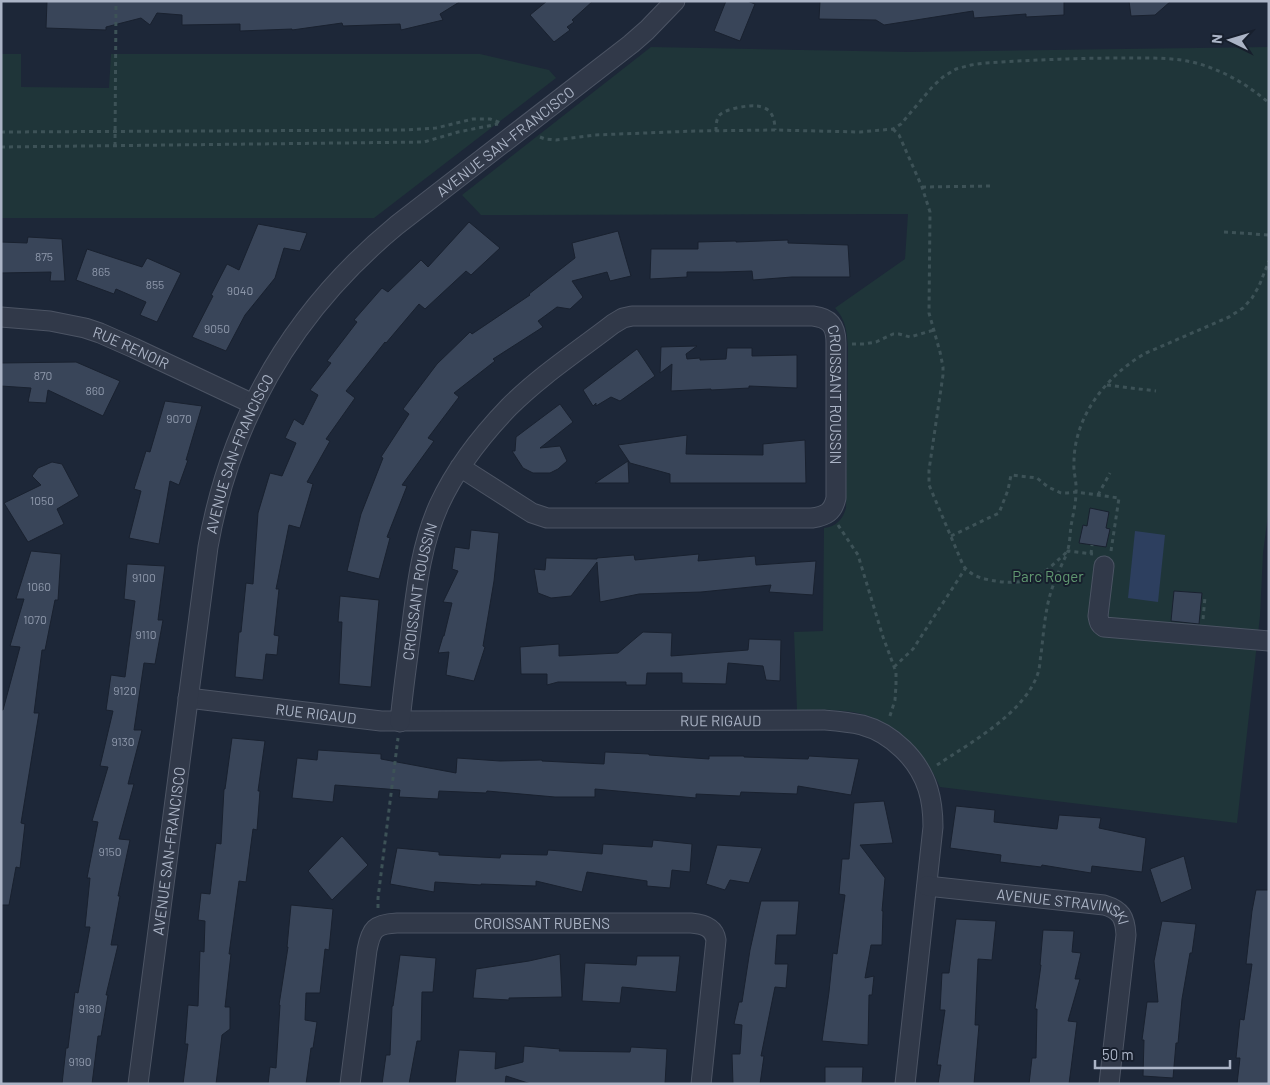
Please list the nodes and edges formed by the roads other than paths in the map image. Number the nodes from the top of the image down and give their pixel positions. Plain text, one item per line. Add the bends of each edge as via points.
1 (675, 1) edge
2 (1, 317) edge
3 (253, 404) junction
4 (460, 466) junction
5 (1101, 558) road end
6 (1269, 641) edge
7 (188, 698) junction
8 (399, 727) junction
9 (926, 886) junction
10 (138, 1084) edge
11 (350, 1084) edge
12 (701, 1084) edge
13 (905, 1084) edge
14 (1109, 1084) edge

1 - 3 street, AVENUE SAN-FRANCISCO via 631,44 363,254 302,323
2 - 3 street, RUE RENOIR via 50,321 100,333
3 - 7 street, AVENUE SAN-FRANCISCO via 227,469 215,511
4 - 4 street, CROISSANT ROUSSIN via 511,406 541,379 624,318 643,315 821,317 835,330 836,498 835,505 822,517 547,518 532,513
4 - 8 street, CROISSANT ROUSSIN via 438,507 423,554
5 - 6 street via 1098,616 1104,627
7 - 8 street, RUE RIGAUD via 371,720
7 - 10 street, AVENUE SAN-FRANCISCO
8 - 9 street, RUE RIGAUD via 824,720 863,725 897,744 915,764 928,788 933,827
9 - 13 street, RUE RIGAUD
9 - 14 street, AVENUE STRAVINSKI via 1104,905 1118,911 1126,926 1126,935
11 - 12 street, CROISSANT RUBENS via 371,935 382,925 407,923 691,923 710,928 716,940

